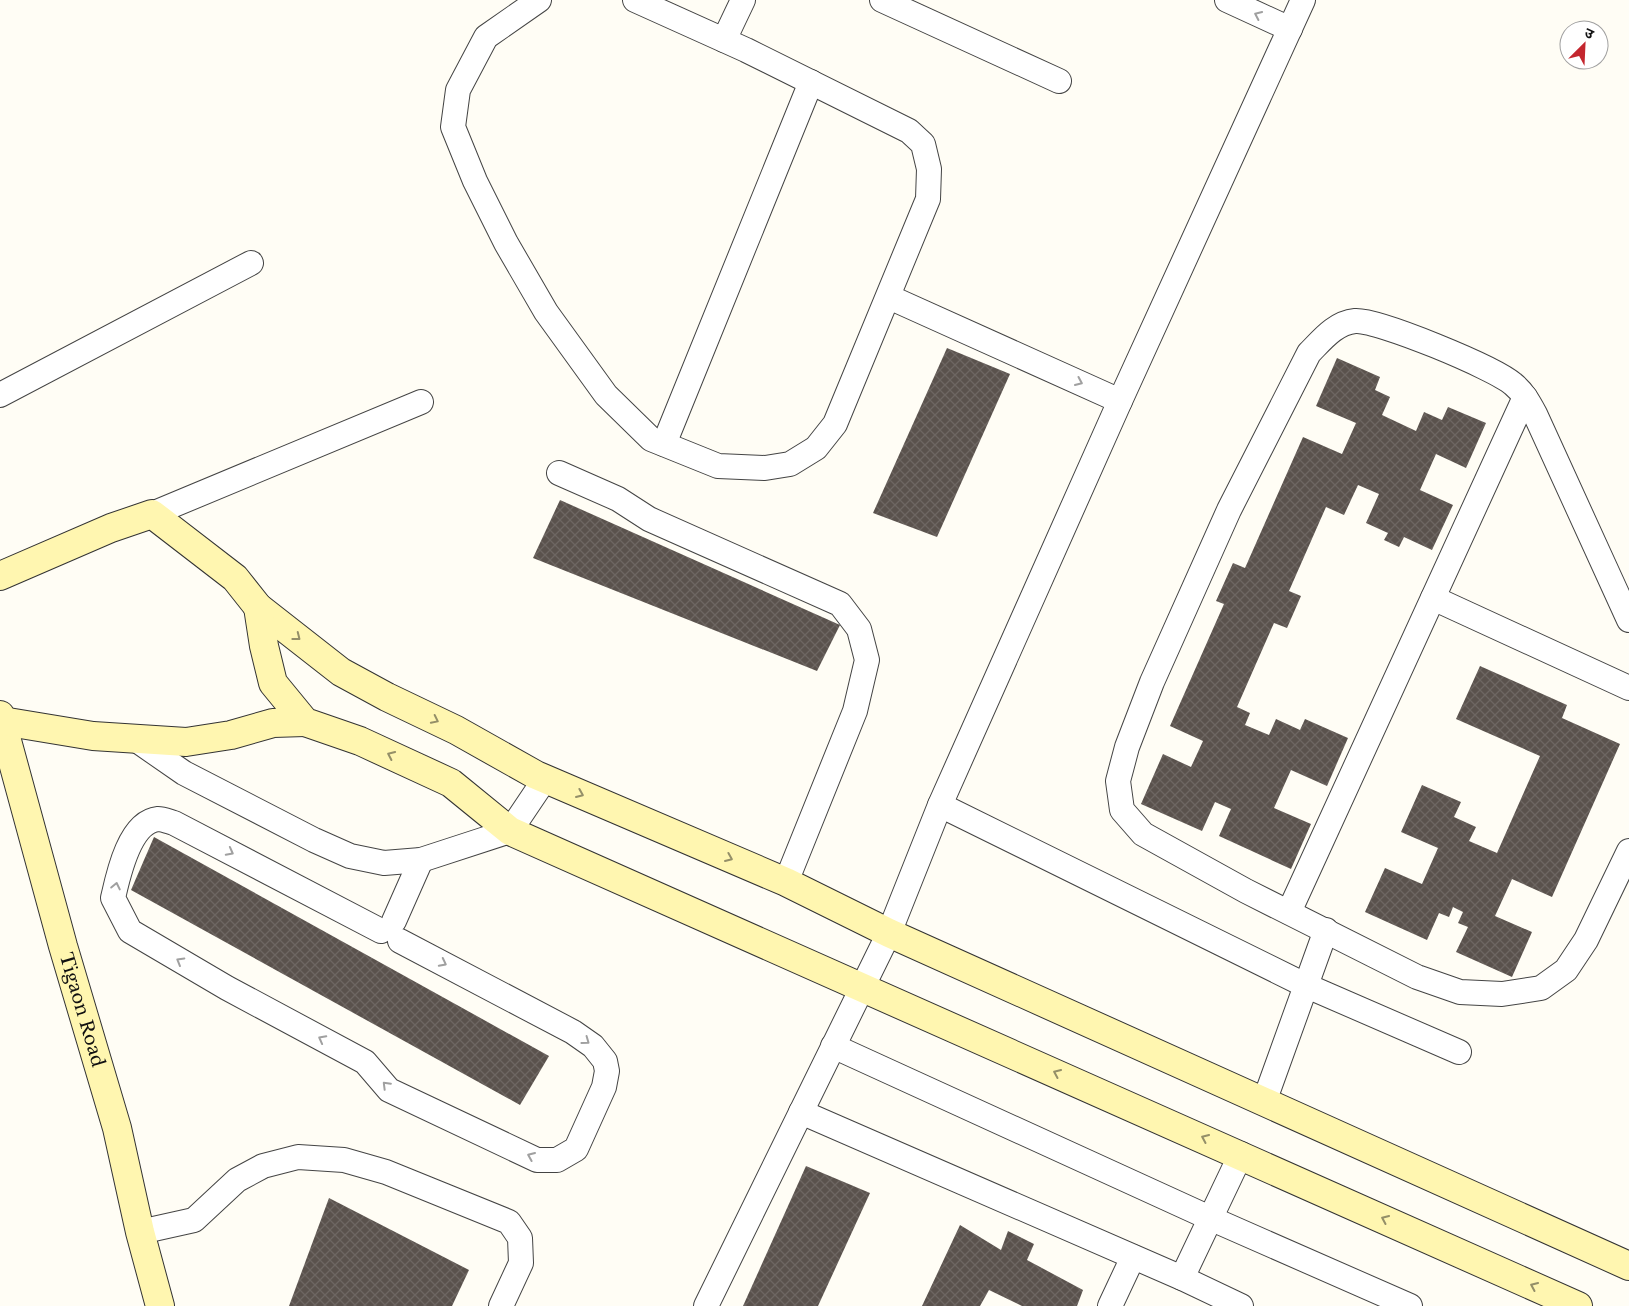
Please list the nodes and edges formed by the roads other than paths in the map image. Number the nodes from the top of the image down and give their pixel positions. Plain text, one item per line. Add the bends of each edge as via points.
1 (539, 0) edge
2 (635, 0) edge
3 (743, 0) edge
4 (882, 0) edge
5 (1227, 0) edge
6 (1303, 0) edge
7 (1290, 29) junction
8 (724, 40) junction
9 (1059, 81) dead end
10 (811, 82) junction
11 (251, 263) dead end
12 (888, 297) junction
13 (0, 395) edge
14 (1525, 397) junction
15 (1120, 400) junction
16 (421, 402) dead end
17 (664, 444) junction
18 (559, 473) dead end
19 (152, 514) junction
20 (0, 576) edge
21 (1434, 598) junction
22 (258, 607) junction
23 (1629, 620) edge
24 (1629, 688) edge
25 (1, 718) edge
26 (304, 722) junction
27 (135, 739) junction
28 (545, 779) junction
29 (940, 805) junction
30 (510, 831) junction
31 (1629, 851) edge
32 (421, 860) junction
33 (786, 882) junction
34 (1290, 912) junction
35 (1326, 930) junction
36 (392, 931) junction
37 (889, 933) junction
38 (862, 986) junction
39 (1307, 986) junction
40 (833, 1046) junction
41 (1459, 1052) dead end
42 (1264, 1102) junction
43 (800, 1112) junction
44 (1241, 1154) junction
45 (1212, 1219) junction
46 (140, 1232) junction
47 (1133, 1257) junction
48 (1629, 1266) edge
49 (1182, 1278) junction
50 (160, 1306) edge
51 (501, 1306) edge
52 (706, 1306) edge
53 (1110, 1306) edge
54 (1241, 1306) edge
55 (1410, 1306) edge
56 (1578, 1306) edge

1 - 17 street via 486,37 458,90 453,127 484,199 546,312 606,395 651,438
2 - 8 street
3 - 8 street
4 - 9 street
7 -> 5 street
6 - 7 street
7 - 15 street
8 - 10 street
10 - 12 street via 909,131 923,144 929,169 928,200
10 - 17 street
11 - 13 street
12 -> 15 street
12 - 17 street via 835,424 816,448 790,464 766,468 718,466
14 - 21 street
14 - 23 street
14 - 34 street via 1513,383 1497,374 1460,356 1373,323 1354,321 1335,327 1309,353 1210,551 1127,747 1118,781 1122,810 1143,834
15 - 29 street
16 - 19 street
18 - 33 street via 618,499 649,519 840,604 859,629 867,660 855,711
19 - 20 street via 111,528
19 - 22 street via 235,578
21 - 24 street
21 - 34 street
22 - 26 street via 274,682
22 -> 28 street via 341,672
25 - 27 street via 93,736
25 - 46 street, Tigaon Road via 117,1128
26 - 27 street via 272,723 231,735 186,742
30 -> 26 street via 451,783 360,741
27 - 32 street via 184,772 350,856 384,863
28 - 30 street
28 -> 33 street
29 - 37 street
29 - 39 street
30 - 32 street
30 - 38 street
31 - 35 street via 1586,940 1566,970 1541,988 1502,994 1460,992 1417,977
32 - 36 street
33 - 37 street
34 - 35 street
35 - 39 street
36 -> 36 street via 565,1027 593,1046 605,1061 607,1071 604,1087 576,1149 557,1160 537,1160 389,1090 365,1062 227,988 130,931 113,898 127,849 145,825 158,819 174,823
37 - 38 street
37 - 42 street
38 - 40 street
44 -> 38 street
39 - 41 street
39 - 42 street
40 - 43 street
40 - 45 street
42 - 48 street
43 - 47 street
43 - 52 street
44 - 45 street
56 -> 44 street
45 - 49 street
45 - 55 street
46 - 50 street, Tigaon Road
46 - 51 street via 194,1220 237,1180 263,1166 298,1157 344,1160 386,1172 509,1222 520,1238 521,1263
47 - 49 street
47 - 53 street
49 - 54 street

